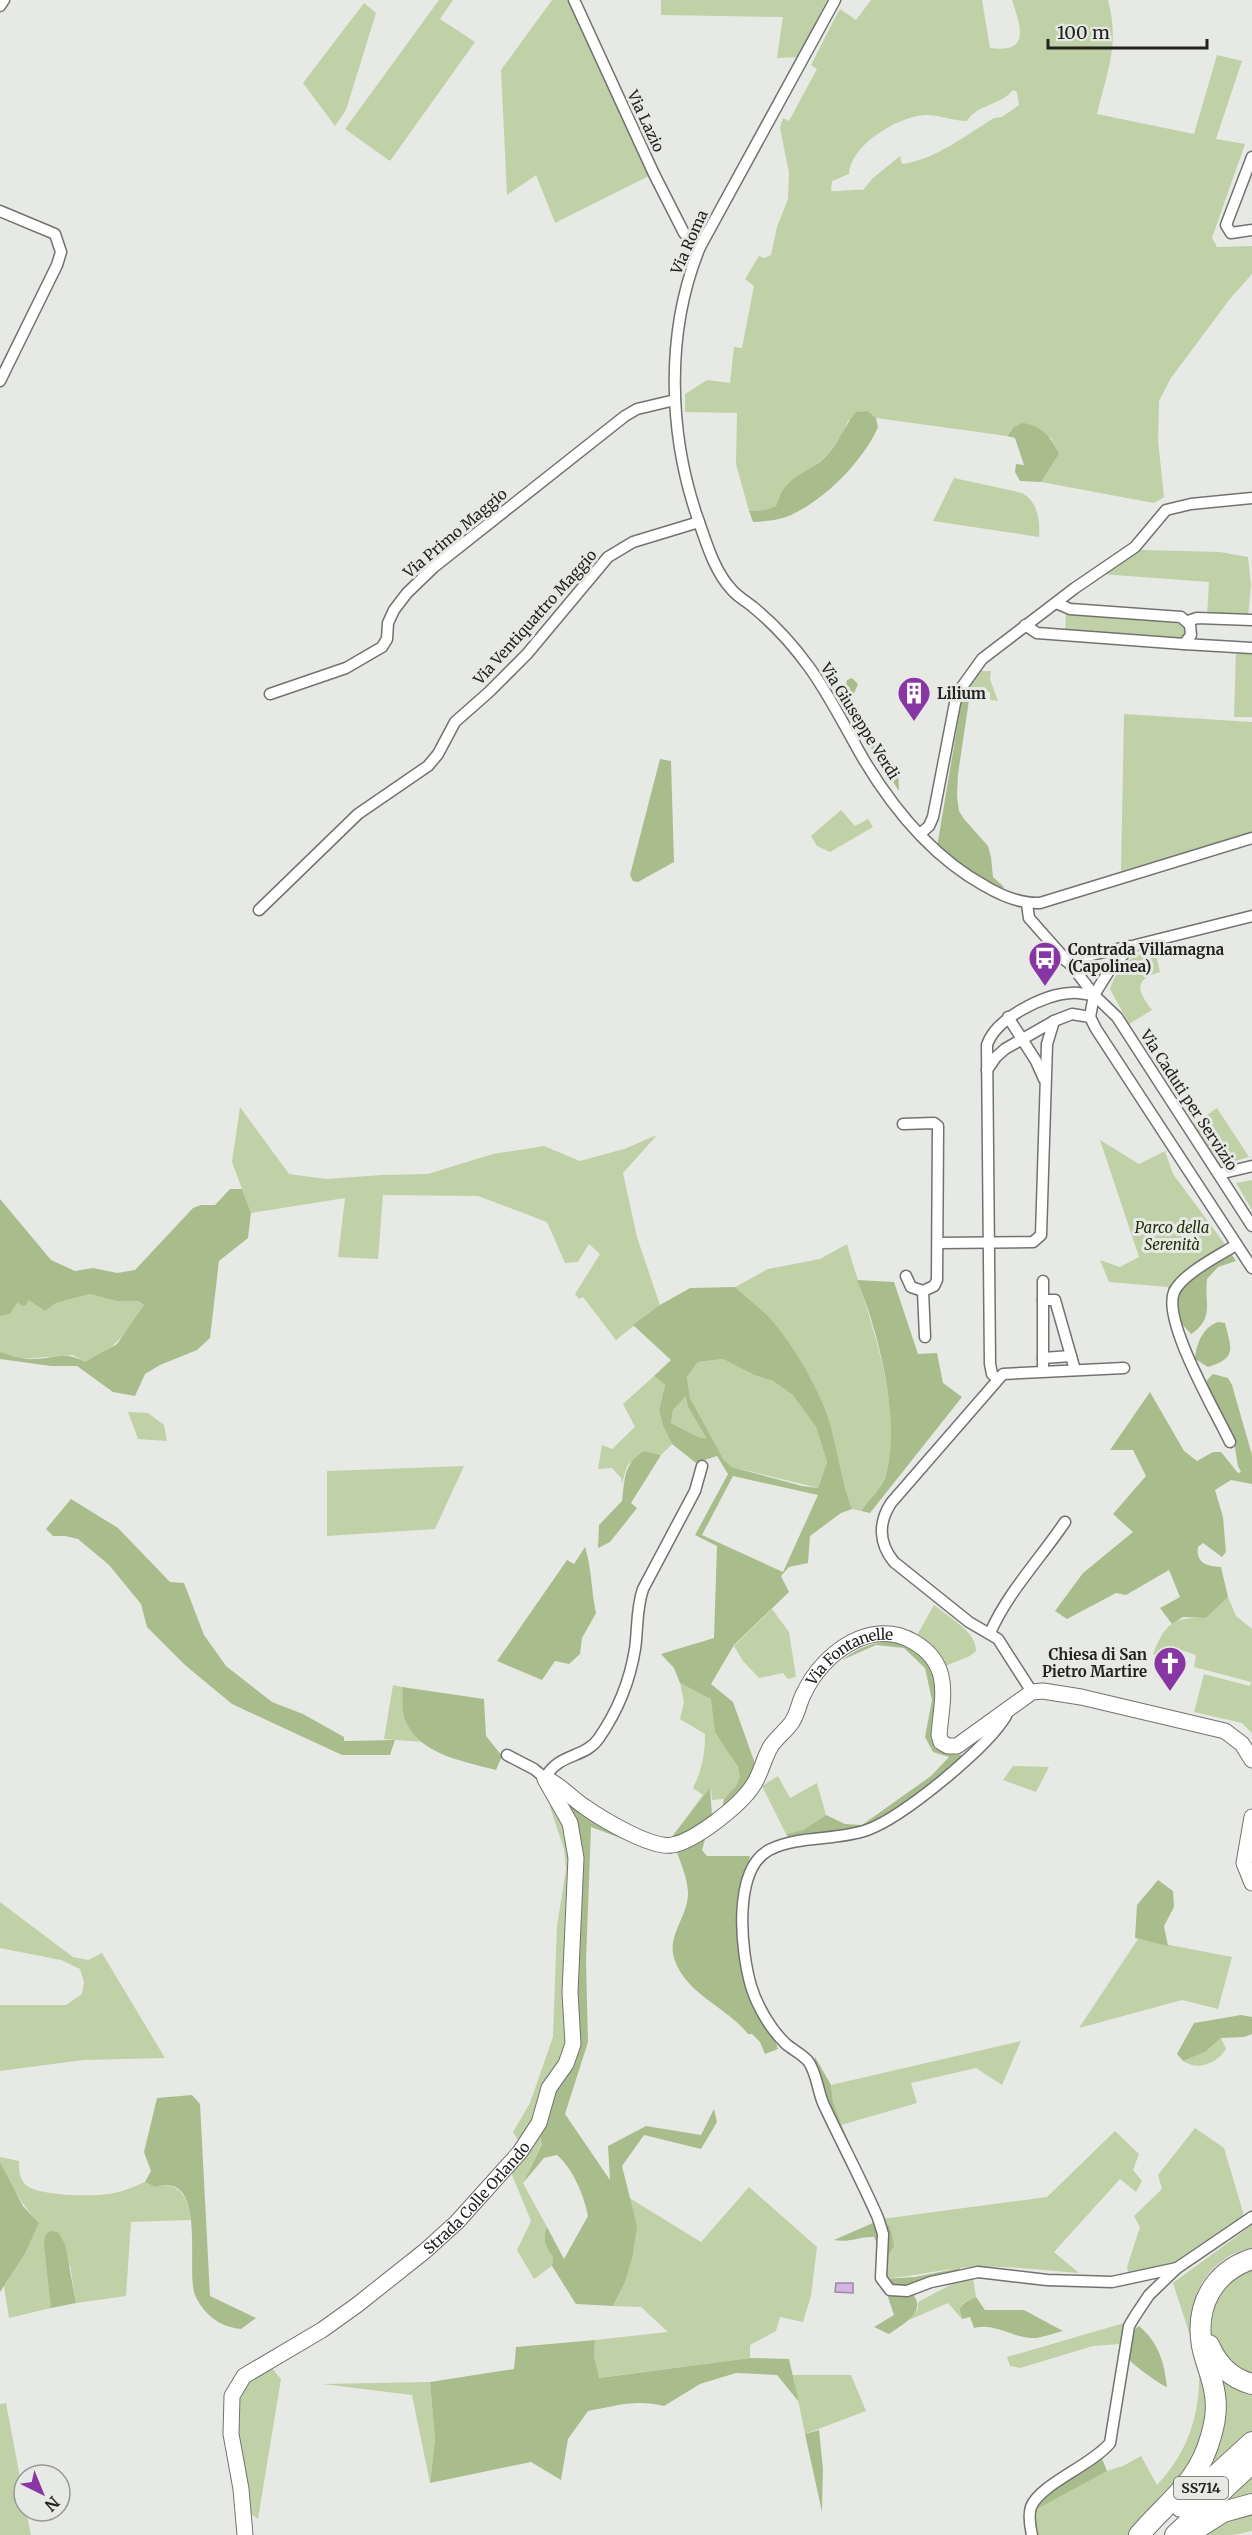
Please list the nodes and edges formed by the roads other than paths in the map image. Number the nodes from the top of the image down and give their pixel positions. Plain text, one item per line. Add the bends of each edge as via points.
1 (4, 0) edge
2 (574, 0) edge
3 (835, 0) edge
4 (0, 6) edge
5 (1252, 157) edge
6 (0, 211) edge
7 (1252, 230) edge
8 (700, 247) junction
9 (0, 381) edge
10 (675, 400) junction
11 (1252, 498) edge
12 (699, 522) junction
13 (1056, 603) junction
14 (1252, 620) edge
15 (1188, 621) junction
16 (1025, 625) junction
17 (1184, 644) junction
18 (1252, 648) edge
19 (270, 694) dead end
20 (920, 834) junction
21 (1252, 838) edge
22 (1026, 904) junction
23 (259, 910) dead end
24 (1252, 916) edge
25 (1136, 945) junction
26 (1064, 959) junction
27 (1094, 995) junction
28 (1008, 1017) junction
29 (1090, 1017) junction
30 (1054, 1021) junction
31 (1022, 1039) junction
32 (986, 1071) junction
33 (1046, 1082) junction
34 (903, 1124) dead end
35 (1252, 1166) edge
36 (1219, 1174) junction
37 (1252, 1226) edge
38 (989, 1242) junction
39 (938, 1243) junction
40 (1236, 1245) junction
41 (1252, 1268) edge
42 (906, 1276) dead end
43 (1043, 1281) dead end
44 (923, 1291) junction
45 (1043, 1300) junction
46 (925, 1337) dead end
47 (1071, 1356) junction
48 (1043, 1358) junction
49 (1124, 1368) dead end
50 (1075, 1370) junction
51 (1043, 1371) junction
52 (997, 1379) junction
53 (1230, 1442) dead end
54 (702, 1466) dead end
55 (1065, 1522) dead end
56 (990, 1633) junction
57 (1032, 1692) junction
58 (1007, 1708) junction
59 (507, 1755) dead end
60 (1252, 1760) edge
61 (545, 1778) junction
62 (1252, 1817) edge
63 (1252, 1883) edge
64 (1252, 2217) edge
65 (1252, 2259) edge
66 (1176, 2268) junction
67 (1202, 2331) junction
68 (1252, 2384) edge
69 (1252, 2442) edge
70 (1252, 2463) edge
71 (1252, 2504) edge
72 (245, 2535) edge
73 (1032, 2535) edge
74 (1139, 2535) edge
75 (1151, 2535) edge
76 (1175, 2535) edge
77 (1188, 2535) edge

1 - 4 street
2 - 8 street, Via Lazio via 684,233
3 - 8 street, Via Roma
5 - 7 street via 1226,225 1231,233
6 - 9 street via 55,234 61,252
8 - 10 street, Via Roma via 680,316
10 - 12 street, Via Roma via 685,476
10 - 19 street, Via Primo Maggio via 637,409 625,416 434,567 394,610 388,622 387,639 376,652 346,668
11 - 13 street via 1166,510 1135,547
12 - 20 street, Via Giuseppe Verdi via 724,580 781,634 809,667 866,762
12 - 23 street, Via Ventiquattro Maggio via 633,542 608,557 527,654 455,722 434,760 358,814
13 - 15 street via 1070,609 1177,616
13 - 16 street
14 - 15 street
15 - 17 street via 1191,635
16 - 17 street via 1037,633
16 - 20 street via 982,659 959,691 933,816
17 - 18 street
20 - 22 street, Via Giuseppe Verdi via 953,868
21 - 22 street via 1064,897
22 - 26 street, Via Caduti per Servizio via 1029,918
24 - 25 street
25 - 26 street
25 - 27 street via 1116,960
26 - 27 street, Via Caduti per Servizio
27 - 28 street via 1070,993 1051,997
27 - 29 street
27 - 36 street, Via Caduti per Servizio via 1117,1017
28 - 31 street
28 - 32 street via 989,1038
29 - 30 street via 1072,1014
29 - 40 street
30 - 31 street
30 - 33 street via 1047,1044
31 - 32 street via 996,1057
31 - 33 street
32 - 38 street
33 - 38 street via 1041,1235 1033,1242
34 - 39 street via 938,1126
35 - 36 street
36 - 37 street, Via Caduti per Servizio
38 - 39 street
38 - 52 street via 990,1364
39 - 44 street via 937,1281
40 - 41 street
40 - 53 street via 1179,1285 1172,1306 1179,1337
42 - 44 street via 911,1287
43 - 45 street
44 - 46 street
45 - 47 street via 1055,1300
45 - 48 street
47 - 48 street
47 - 50 street
48 - 51 street
49 - 50 street
50 - 51 street
51 - 52 street via 1014,1372
52 - 56 street via 891,1503 882,1531 886,1552 894,1562 969,1622
54 - 61 street via 695,1491 643,1590 629,1674 607,1725 591,1747 552,1766
55 - 56 street via 1005,1602
56 - 57 street via 1004,1646
57 - 58 street, Via Fontanelle
57 - 60 street via 1090,1699 1225,1731 1242,1744
58 - 61 street, Via Fontanelle via 957,1746 941,1742 943,1684 935,1660 912,1641 885,1632 855,1640 821,1667 791,1724 771,1746 753,1787 718,1821 673,1845 658,1844 628,1832
58 - 66 street via 1005,1718 917,1802 866,1830 786,1845 770,1850 754,1863 742,1902 751,1984 775,2030 808,2061 878,2218 883,2234 881,2278 890,2290 907,2291 978,2272 1112,2282
59 - 61 street, Via Fontanelle
61 - 72 street, Strada Colle Orlando via 570,1823 576,1858 570,1992 573,2044 566,2064 549,2088 539,2123 524,2146 457,2222 322,2330 244,2376 232,2396 231,2434
62 - 63 street via 1244,1863
64 - 66 street
65 - 67 highway via 1232,2267 1215,2282 1204,2306
66 - 73 street via 1149,2295 1129,2326 1110,2443 1101,2454 1038,2495 1029,2520
67 - 68 highway via 1224,2369
67 - 74 highway via 1215,2396 1209,2442 1192,2478
69 - 75 highway, SS714
70 - 76 highway, SS714
71 - 77 highway via 1223,2512

